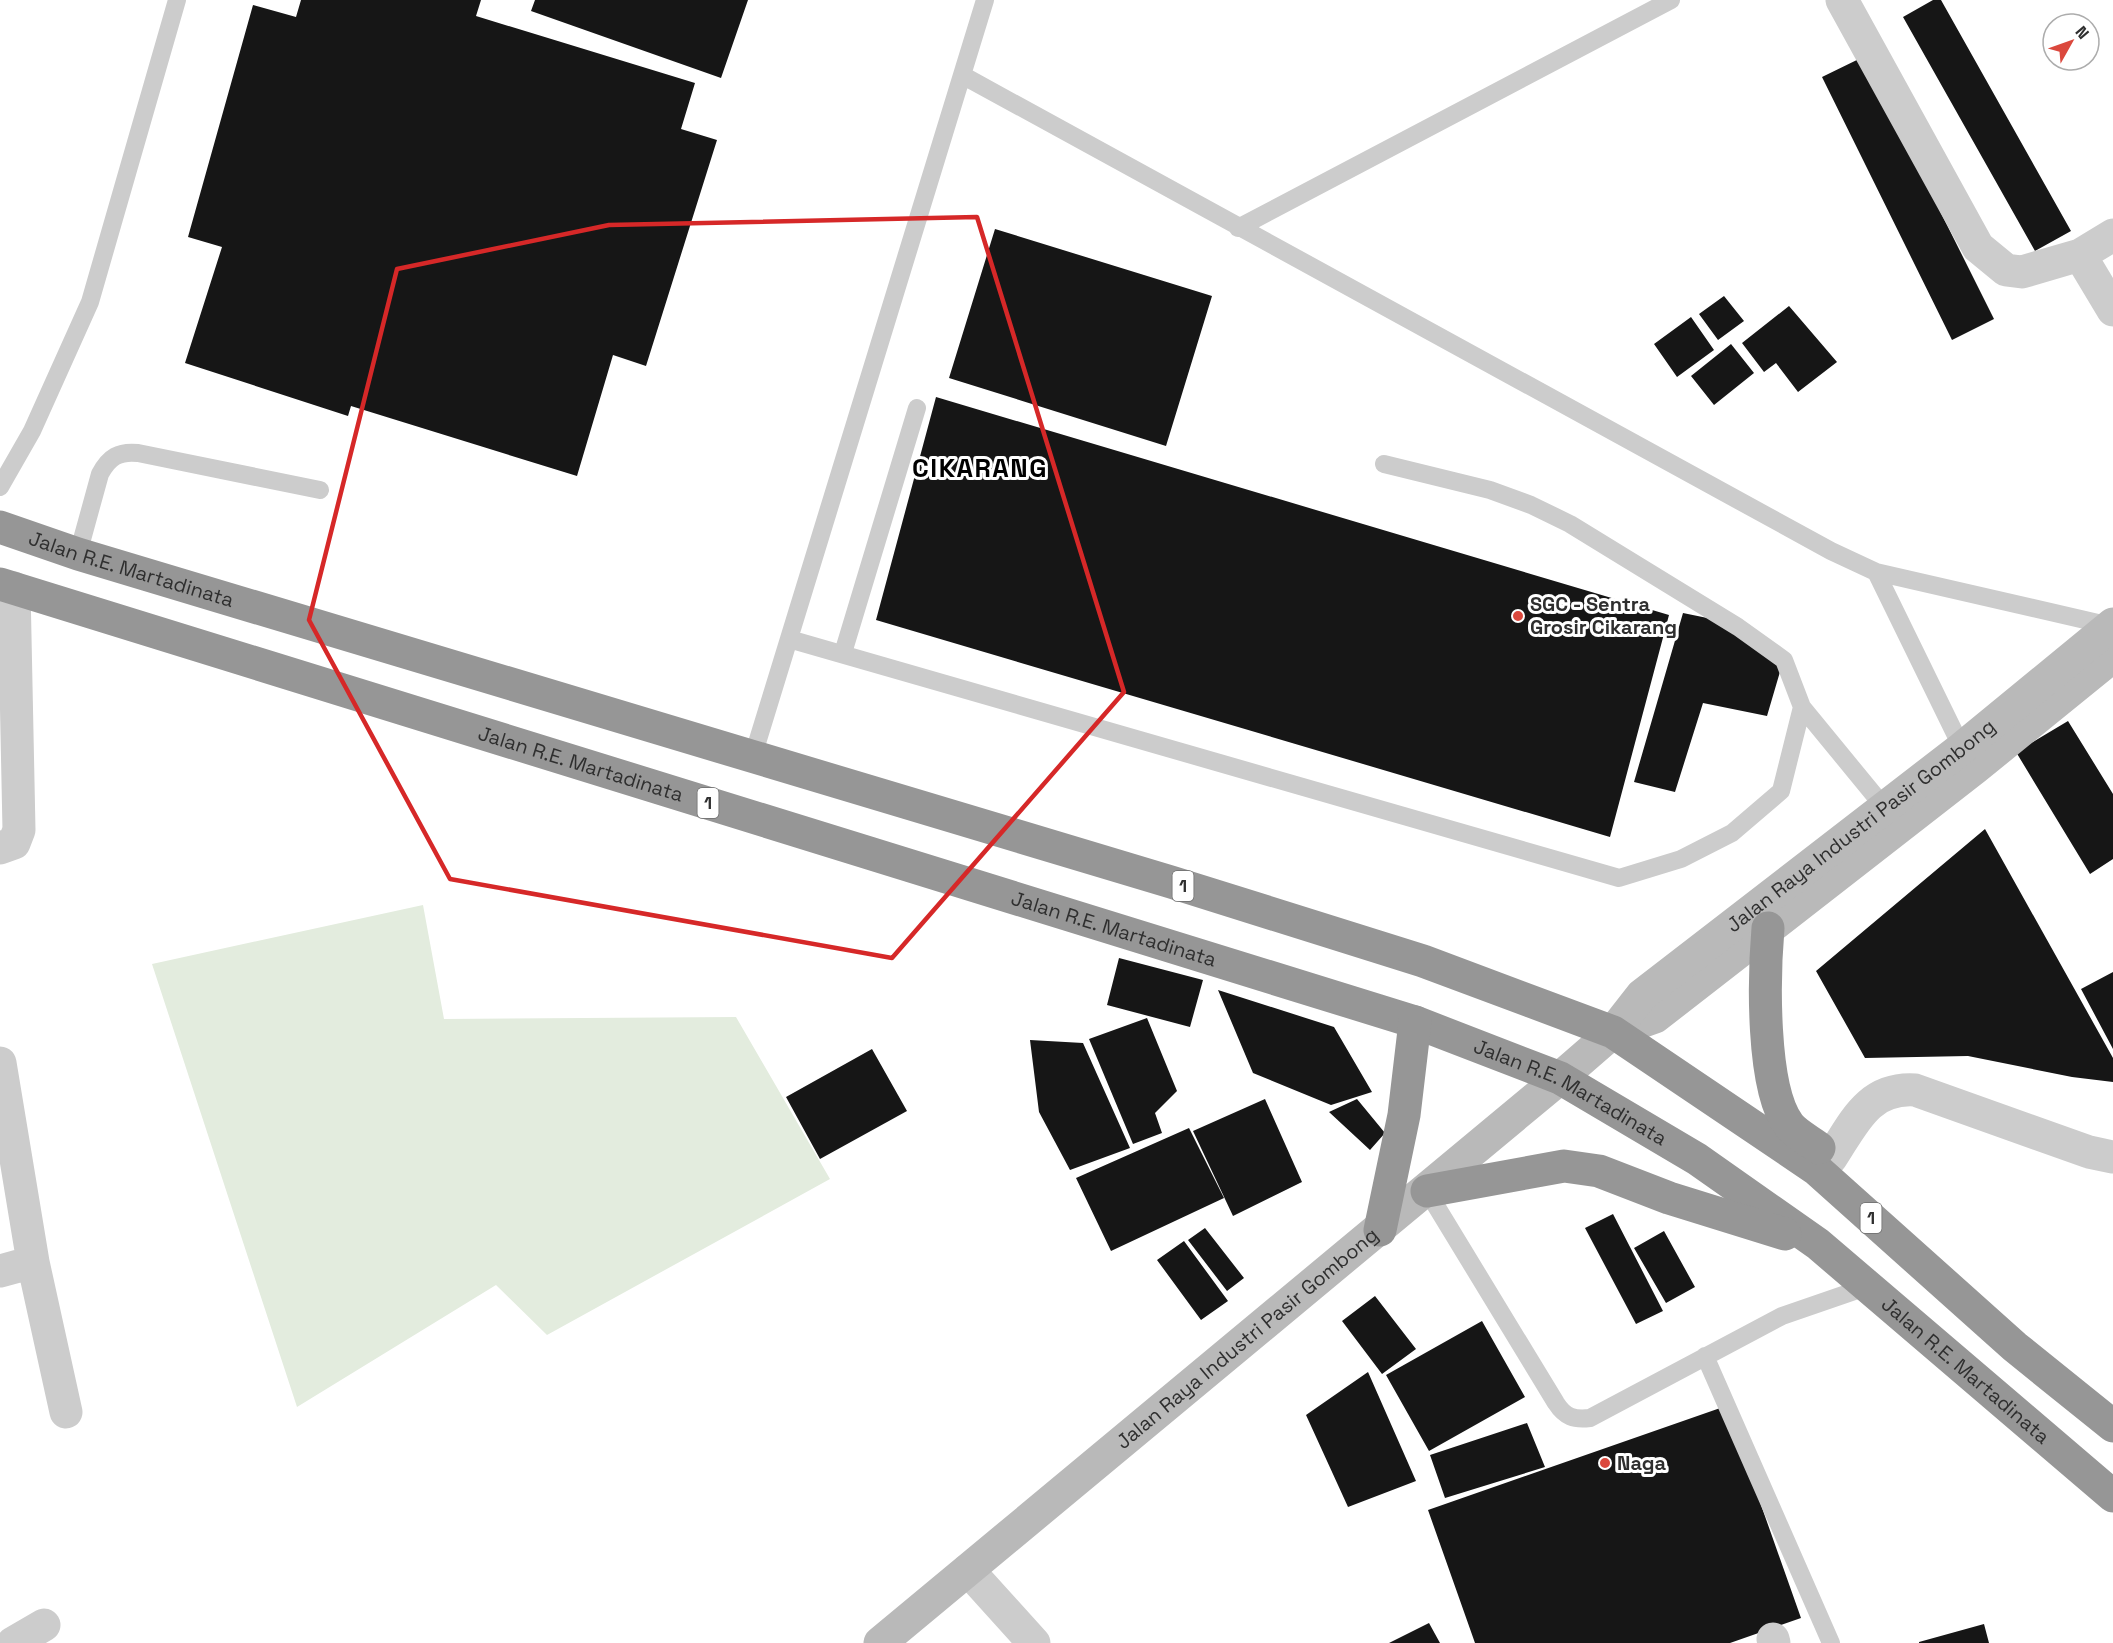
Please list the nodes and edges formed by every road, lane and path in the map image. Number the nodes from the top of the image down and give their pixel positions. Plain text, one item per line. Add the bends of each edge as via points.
1 (177, 0) edge
2 (985, 0) edge
3 (1671, 0) edge
4 (1842, 0) edge
5 (962, 75) junction
6 (1238, 228) junction
7 (2113, 235) edge
8 (2080, 255) junction
9 (2113, 310) edge
10 (917, 408) dead end
11 (1384, 464) dead end
12 (0, 487) edge
13 (320, 490) dead end
14 (0, 527) edge
15 (78, 554) junction
16 (1876, 572) junction
17 (7, 586) edge
18 (2112, 635) edge
19 (789, 639) junction
20 (843, 653) junction
21 (1802, 707) junction
22 (753, 756) junction
23 (1968, 758) junction
24 (1892, 817) junction
25 (0, 848) edge
26 (1768, 928) junction
27 (1415, 1022) junction
28 (1612, 1032) junction
29 (0, 1063) edge
30 (1560, 1078) junction
31 (2113, 1157) edge
32 (1831, 1158) junction
33 (1427, 1191) junction
34 (1380, 1230) junction
35 (1818, 1244) junction
36 (33, 1262) junction
37 (0, 1271) edge
38 (1869, 1286) junction
39 (2015, 1347) junction
40 (1705, 1356) junction
41 (66, 1412) dead end
42 (2113, 1426) edge
43 (2113, 1496) edge
44 (968, 1570) junction
45 (44, 1625) dead end
46 (13, 1643) edge
47 (880, 1643) edge
48 (1034, 1643) edge
49 (1831, 1643) edge

1 - 12 lane via 90,302 32,431
2 - 5 lane
3 - 6 lane
4 - 8 street via 1978,247 2006,270 2022,272
5 - 6 lane
5 - 19 lane
6 - 16 lane
7 - 8 street
8 - 9 street
10 - 20 lane
11 - 21 lane via 1490,490 1570,524 1658,576 1784,660
13 - 15 lane via 121,452 106,463 100,474
14 - 15 highway, Jalan R.E. Martadinata / 1
15 - 22 highway, Jalan R.E. Martadinata / 1
16 - 18 lane
16 - 23 lane
17 - 25 street via 19,830 14,843
17 - 27 highway, Jalan R.E. Martadinata / 1
18 - 23 main road, Jalan Raya Industri Pasir Gombong
19 - 20 lane
19 - 22 lane
20 - 21 lane via 1619,878 1681,859 1732,833 1781,792
21 - 24 lane
22 - 28 highway, Jalan R.E. Martadinata / 1 via 1423,961
23 - 24 main road, Jalan Raya Industri Pasir Gombong
24 - 26 main road, Jalan Raya Industri Pasir Gombong
24 - 28 main road, Jalan Raya Industri Pasir Gombong via 1642,995
26 - 28 main road, Jalan Raya Industri Pasir Gombong via 1655,1017
26 - 32 highway via 1765,979 1777,1102 1790,1126
27 - 30 highway, Jalan R.E. Martadinata / 1
27 - 34 highway via 1404,1114
28 - 30 main road, Jalan Raya Industri Pasir Gombong
28 - 39 highway, Jalan R.E. Martadinata / 1 via 1816,1168
29 - 36 street
30 - 33 main road, Jalan Raya Industri Pasir Gombong
30 - 35 highway, Jalan R.E. Martadinata / 1 via 1697,1159
31 - 32 street via 1915,1090 1897,1089 1879,1096 1863,1109
32 - 39 highway
33 - 34 main road, Jalan Raya Industri Pasir Gombong
33 - 35 highway via 1564,1166 1599,1171 1669,1198
33 - 40 lane via 1562,1413 1570,1418 1590,1418
34 - 44 main road, Jalan Raya Industri Pasir Gombong
35 - 38 highway, Jalan R.E. Martadinata / 1
36 - 37 street
36 - 41 street
38 - 40 lane via 1782,1316
38 - 43 highway, Jalan R.E. Martadinata / 1
39 - 42 highway, Jalan R.E. Martadinata / 1
40 - 49 lane
44 - 47 main road, Jalan Raya Industri Pasir Gombong
44 - 48 street
45 - 46 street

